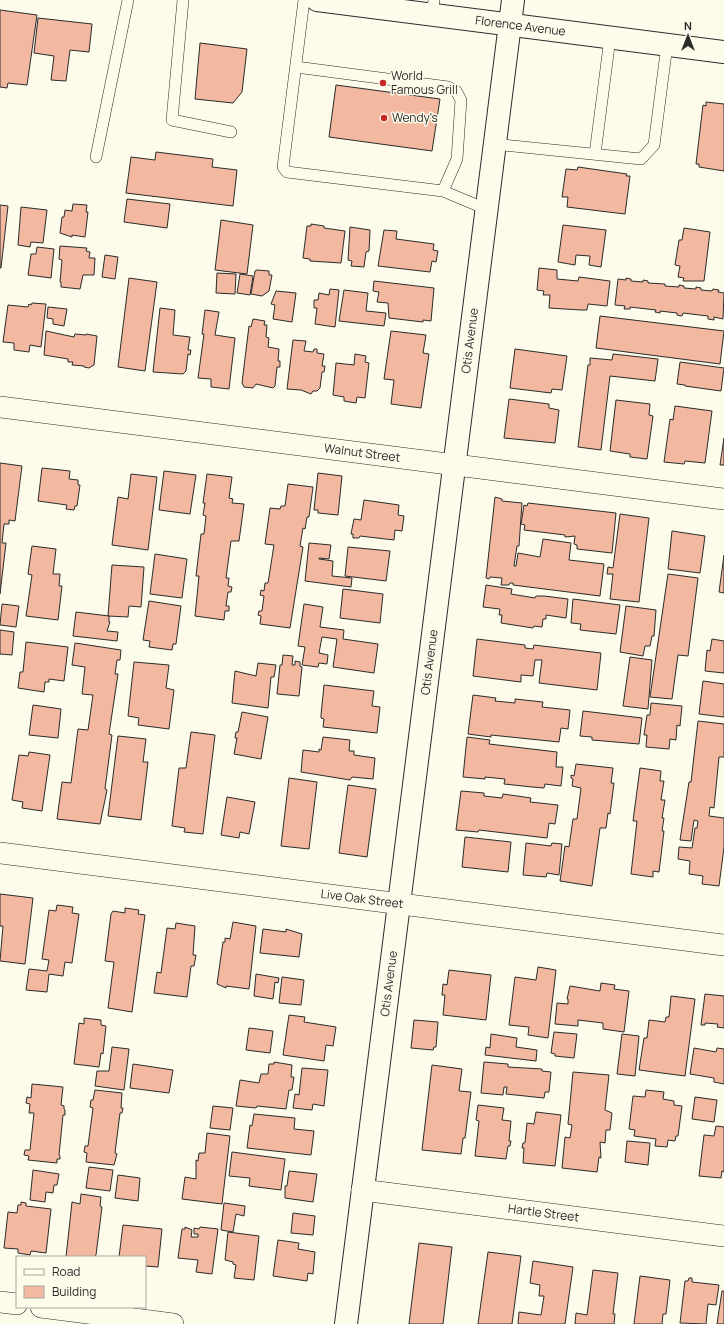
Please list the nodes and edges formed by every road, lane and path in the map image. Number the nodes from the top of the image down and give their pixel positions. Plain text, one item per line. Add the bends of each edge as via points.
1 (128, 0) edge
2 (183, 0) edge
3 (304, 0) edge
4 (513, 0) edge
5 (330, 1) edge
6 (433, 7) edge
7 (510, 25) junction
8 (610, 38) junction
9 (667, 45) junction
10 (724, 52) edge
11 (296, 67) junction
12 (231, 132) dead end
13 (494, 144) junction
14 (595, 154) junction
15 (96, 157) dead end
16 (443, 192) junction
17 (486, 209) junction
18 (0, 407) edge
19 (454, 465) junction
20 (724, 499) edge
21 (0, 853) edge
22 (399, 904) junction
23 (724, 945) edge
24 (362, 1190) junction
25 (724, 1236) edge
26 (0, 1302) edge
27 (16, 1304) edge
28 (50, 1308) edge
29 (173, 1324) edge
30 (346, 1324) edge

1 - 15 lane
2 - 12 lane via 172,120
3 - 11 lane
4 - 7 street, Otis Avenue
5 - 6 street, Florence Avenue
6 - 7 street, Florence Avenue
7 - 8 street, Florence Avenue
7 - 13 street, Otis Avenue
8 - 9 street, Florence Avenue
8 - 14 lane
9 - 10 street, Florence Avenue
9 - 14 lane via 654,145 641,159
11 - 16 lane via 283,167 287,172
11 - 16 lane via 448,87 456,91 461,100 457,159
13 - 14 lane
13 - 17 street, Otis Avenue
16 - 17 lane
17 - 19 street, Otis Avenue
18 - 19 street, Walnut Street
19 - 20 street, Walnut Street
19 - 22 street, Otis Avenue
21 - 22 street, Live Oak Street
22 - 23 street, Live Oak Street
22 - 24 street, Otis Avenue
24 - 25 street, Hartle Street
24 - 30 street, Otis Avenue
26 - 27 street
28 - 29 street

